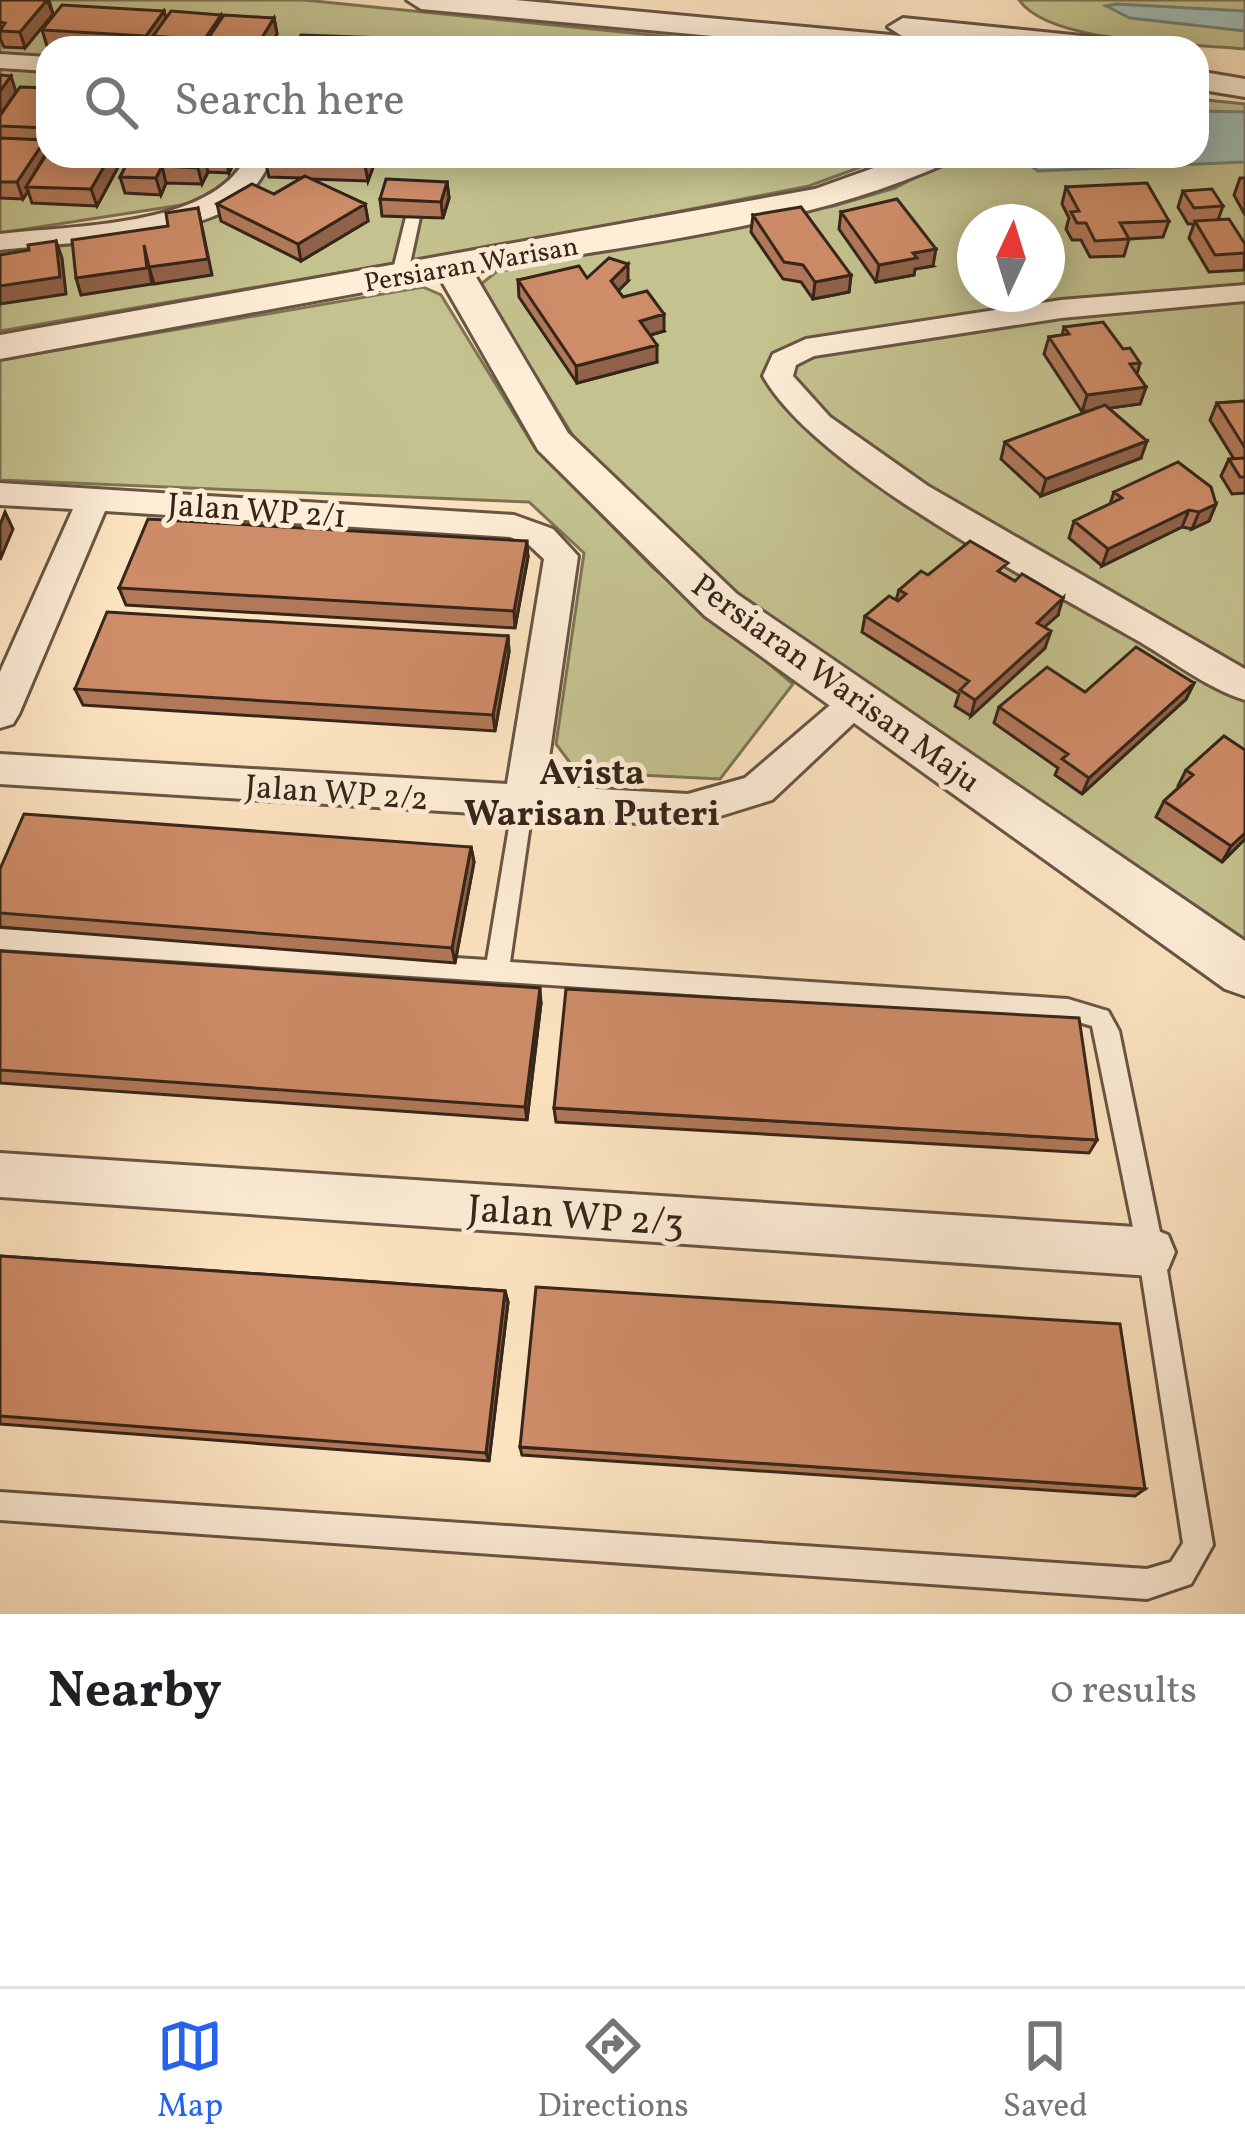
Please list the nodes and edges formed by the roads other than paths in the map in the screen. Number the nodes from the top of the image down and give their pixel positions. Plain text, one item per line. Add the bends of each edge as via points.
1 (421, 0) edge
2 (628, 0) edge
3 (712, 0) edge
4 (993, 1) edge
5 (513, 8) junction
6 (763, 36) edge
7 (810, 36) edge
8 (943, 36) edge
9 (995, 36) edge
10 (1077, 36) edge
11 (1209, 60) edge
12 (0, 61) edge
13 (36, 63) edge
14 (1245, 64) edge
15 (1209, 82) edge
16 (1245, 88) edge
17 (253, 168) edge
18 (907, 168) edge
19 (413, 217) edge
20 (0, 242) edge
21 (452, 268) junction
22 (398, 278) junction
23 (1245, 292) edge
24 (0, 347) edge
25 (0, 494) edge
26 (94, 498) junction
27 (1245, 686) edge
28 (856, 704) junction
29 (0, 714) edge
30 (0, 769) edge
31 (523, 803) junction
32 (0, 939) edge
33 (497, 971) junction
34 (1245, 972) edge
35 (0, 1175) edge
36 (1151, 1252) junction
37 (0, 1506) edge

1 - 5 street
2 - 8 street
3 - 4 street via 939,18
4 - 9 street
4 - 10 street
5 - 6 street
5 - 7 street
11 - 14 street
12 - 13 street
15 - 16 street
17 - 20 street via 242,188 190,214
18 - 21 street, Persiaran Warisan via 819,199
19 - 22 lane
21 - 22 street, Persiaran Warisan
21 - 28 street, Persiaran Warisan Maju via 552,441 721,605
22 - 24 street, Persiaran Warisan
23 - 27 street via 1061,309 806,348 783,360 778,376 797,408 925,500
25 - 26 street, Jalan WP 2/1
26 - 29 street
26 - 31 street, Jalan WP 2/1 via 514,526 541,537 561,556
28 - 31 street, Jalan WP 2/2 via 758,789 688,810
28 - 34 street, Persiaran Warisan Maju
30 - 31 street, Jalan WP 2/2
31 - 33 lane
32 - 33 lane
33 - 36 lane via 1088,1012 1107,1031
35 - 36 street, Jalan WP 2/3
36 - 37 lane via 1198,1545 1181,1574 1147,1584

